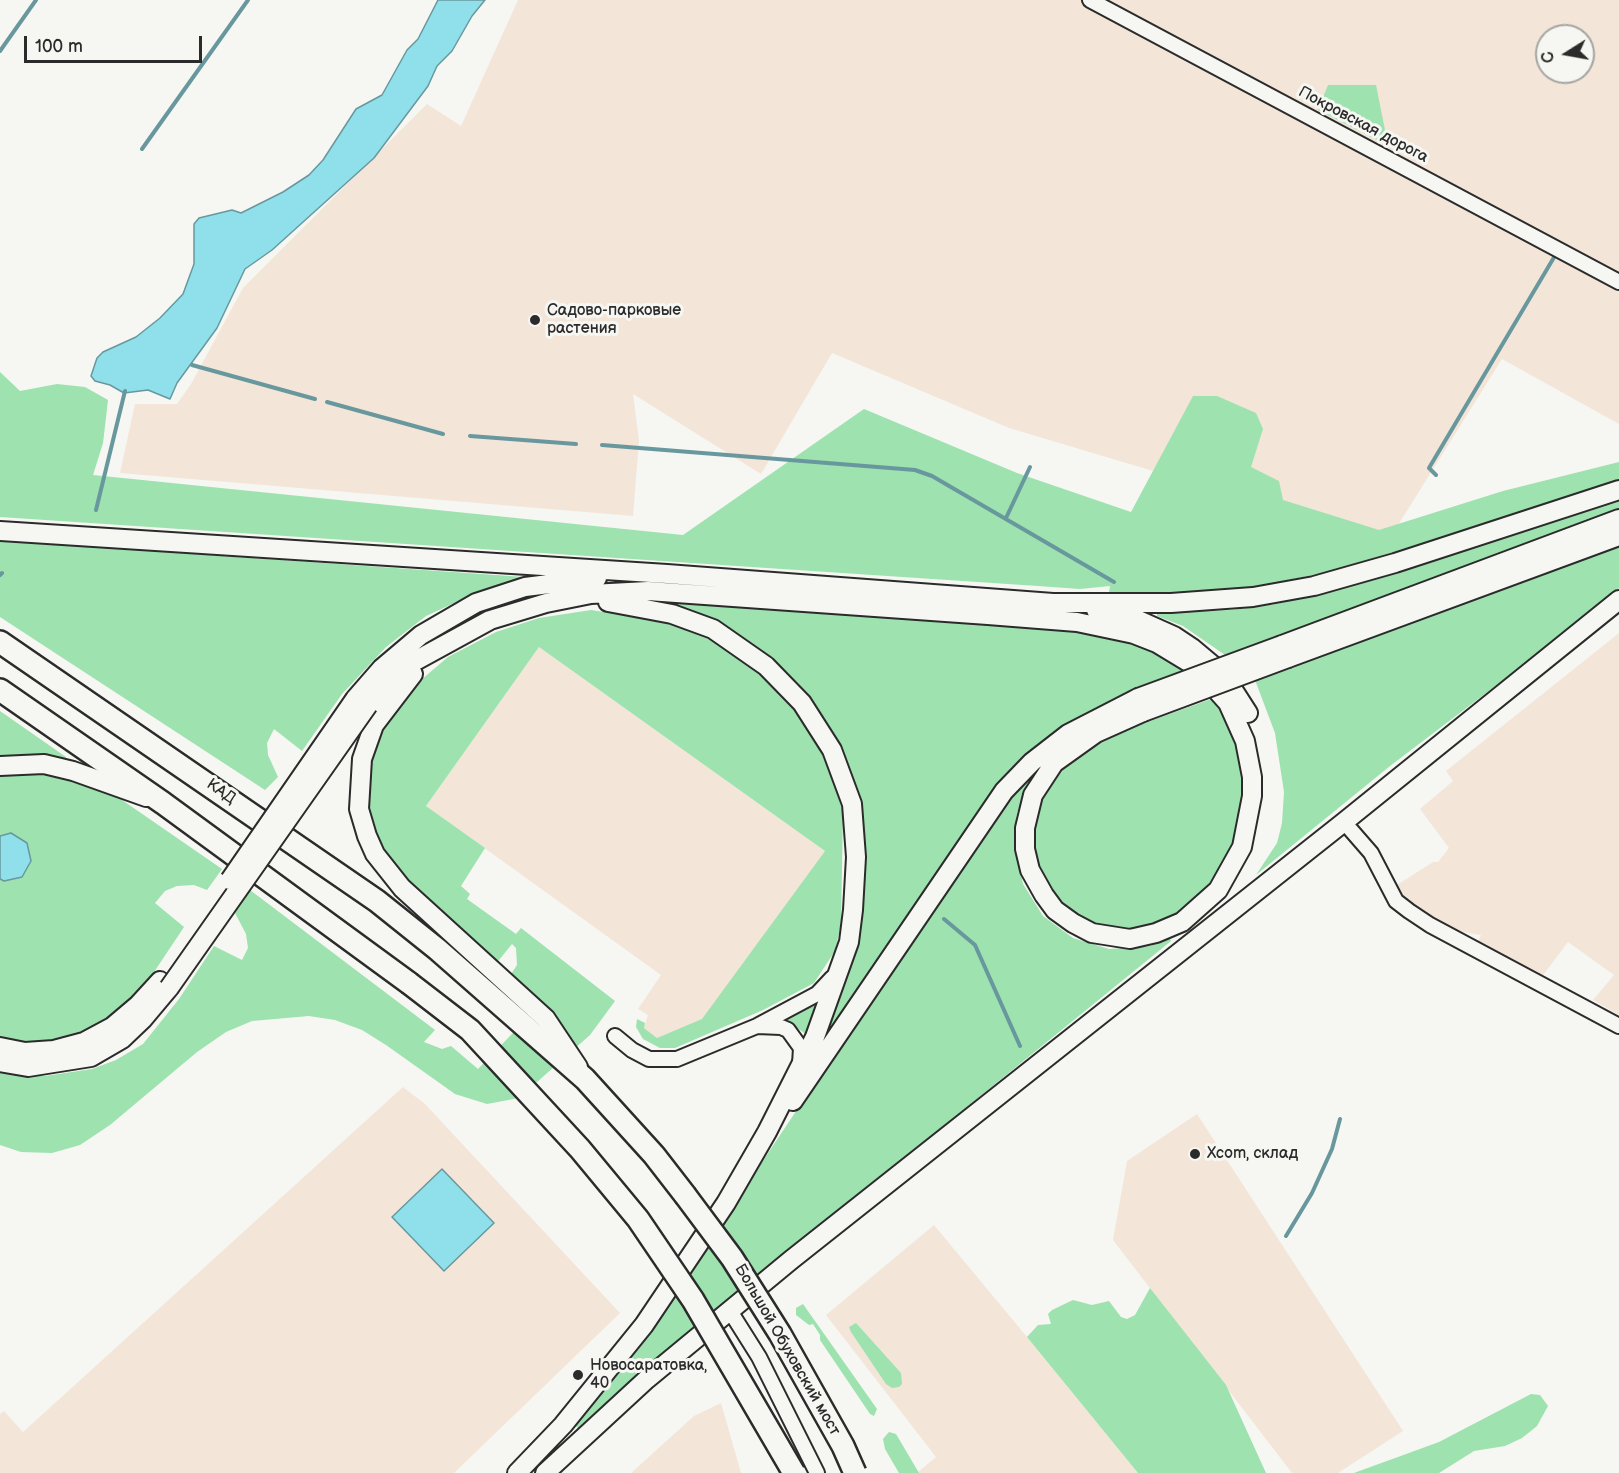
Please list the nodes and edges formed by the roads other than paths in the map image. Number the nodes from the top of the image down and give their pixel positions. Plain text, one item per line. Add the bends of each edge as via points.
1 (1090, 0) edge
2 (1619, 282) edge
3 (1619, 490) edge
4 (1619, 519) edge
5 (0, 531) edge
6 (1619, 536) edge
7 (667, 574) junction
8 (1619, 600) edge
9 (546, 603) junction
10 (1053, 603) junction
11 (0, 642) edge
12 (441, 648) junction
13 (1285, 651) junction
14 (0, 690) edge
15 (362, 702) junction
16 (1141, 705) junction
17 (0, 766) edge
18 (163, 803) junction
19 (1344, 822) junction
20 (437, 949) joint
21 (1170, 958) junction
22 (841, 966) junction
23 (164, 985) junction
24 (758, 1026) junction
25 (1619, 1026) edge
26 (615, 1036) dead end
27 (0, 1047) edge
28 (0, 1062) edge
29 (800, 1068) junction
30 (585, 1079) junction
31 (767, 1132) junction
32 (730, 1311) junction
33 (517, 1473) edge
34 (545, 1473) edge
35 (794, 1473) edge
36 (817, 1473) edge
37 (855, 1473) edge

1 - 2 street, Покровская дорога
3 - 10 main road via 1395,563 1292,591 1212,602
4 - 13 main road
5 - 7 main road
6 - 13 main road
7 - 10 main road
7 - 15 main road via 640,580 594,578 525,587 476,603 421,635 382,668
8 - 19 main road
9 - 12 main road via 489,620
9 - 16 main road via 591,594 648,591 1077,622 1134,634 1179,655 1210,681 1235,714 1252,777 1246,831 1228,876 1192,914 1156,933 1117,939 1083,929 1048,902 1030,870 1025,828 1033,795 1054,763
9 - 22 main road via 618,602 700,624 751,653 802,703 832,750 852,804 856,857 853,910
10 - 21 main road via 1136,619 1174,636 1223,674 1248,713 1255,734 1263,803 1254,845 1233,890
11 - 20 highway, КАД via 377,901
12 - 15 main road via 406,666
12 - 30 main road via 405,682 374,725 362,759 359,809 367,836 387,872 546,1019
13 - 16 main road, bridge
14 - 18 highway
15 - 23 main road, bridge
16 - 31 main road via 1096,717 1068,734 1032,762 1004,791 794,1100
17 - 18 main road via 44,764
18 - 35 highway, bridge via 470,1030 580,1149 638,1219 693,1300
19 - 21 main road
19 - 25 street via 1371,853 1396,901 1409,911 1430,926
20 - 30 highway, Большой Обуховский мост
21 - 32 main road
22 - 24 street via 817,994
22 - 29 main road
23 - 27 main road via 112,1027 84,1042 25,1052
23 - 28 main road via 143,1019 122,1039 91,1057 28,1067
24 - 26 street via 677,1059 662,1061 632,1050
24 - 29 street via 788,1030 801,1048
29 - 31 main road
30 - 37 highway, Большой Обуховский мост, bridge via 654,1155 732,1258 780,1334
31 - 33 main road via 726,1203 644,1325 563,1425
32 - 34 main road via 647,1379
32 - 36 street via 764,1367

